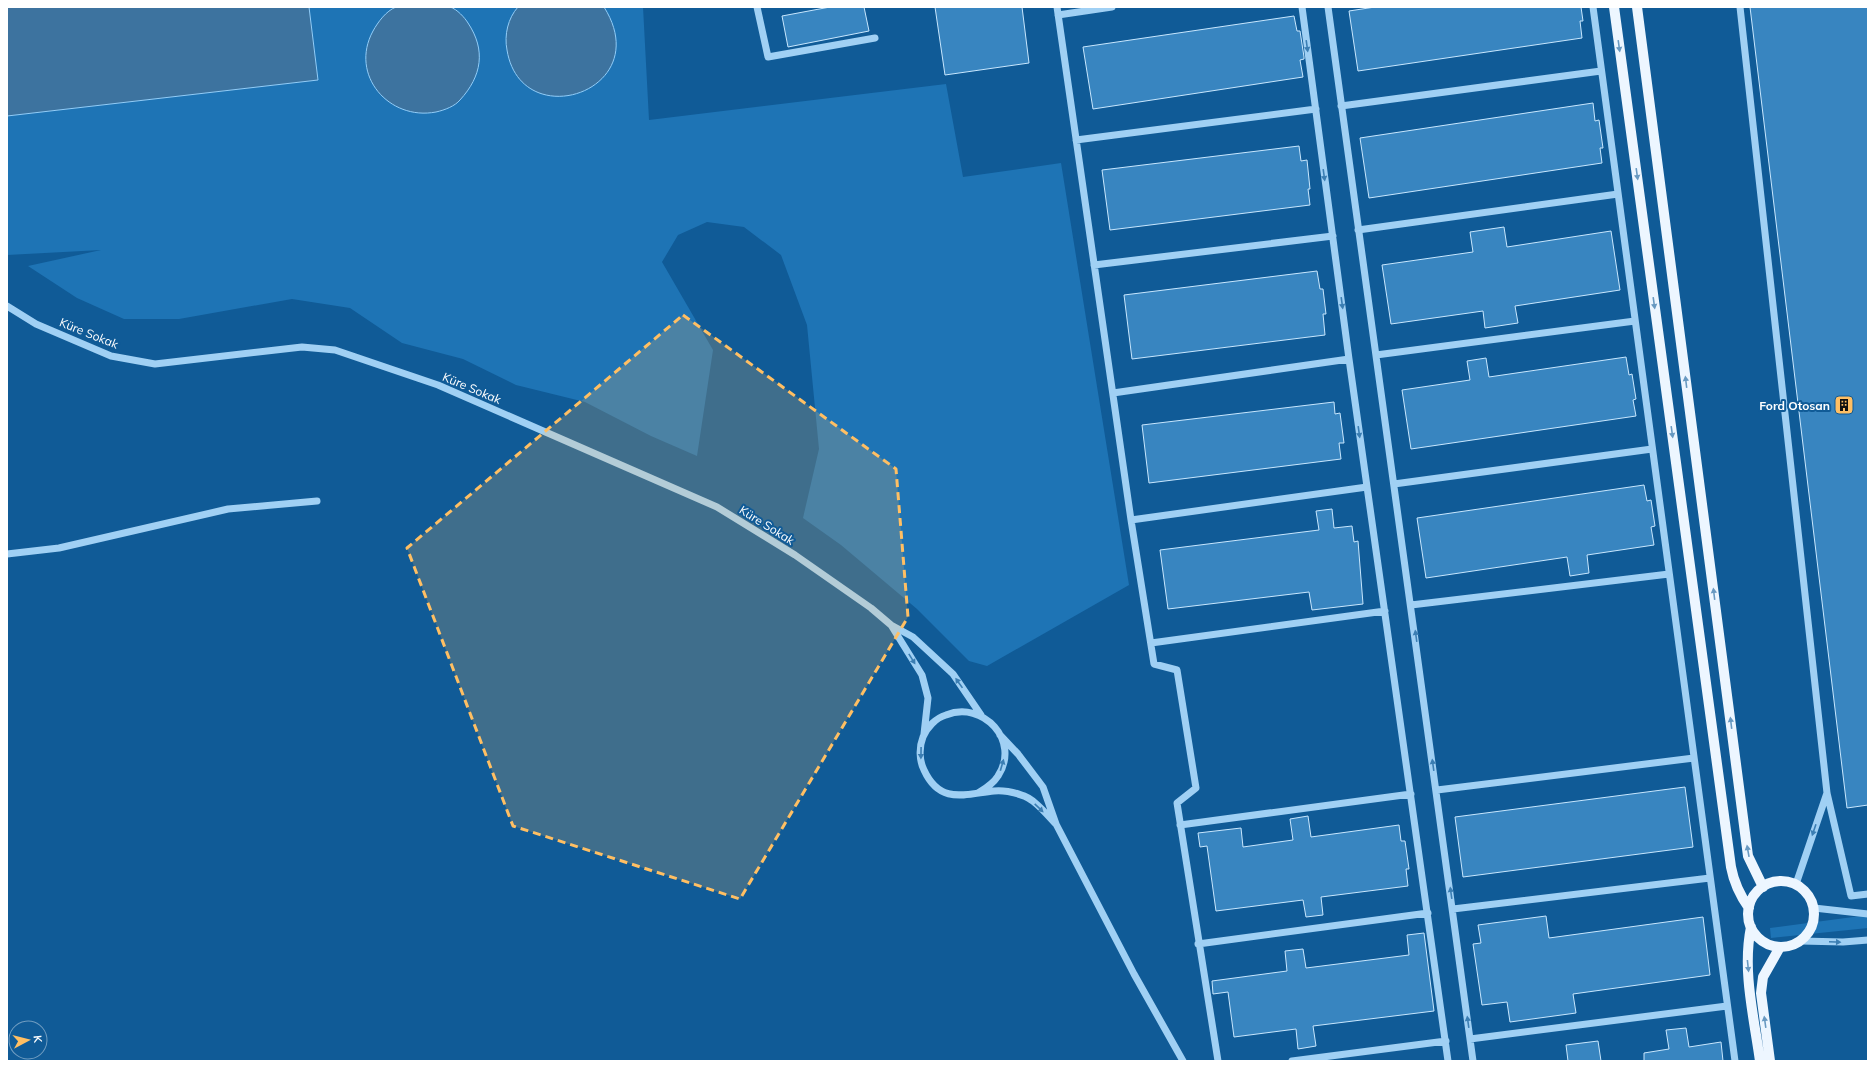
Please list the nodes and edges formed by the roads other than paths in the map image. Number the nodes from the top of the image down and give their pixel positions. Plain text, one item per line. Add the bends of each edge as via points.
1 (757, 7) edge
2 (1112, 7) edge
3 (1302, 7) edge
4 (1328, 7) edge
5 (1593, 7) edge
6 (1614, 7) edge
7 (1637, 7) edge
8 (1740, 7) edge
9 (1057, 11) edge
10 (875, 38) dead end
11 (1601, 71) junction
12 (1341, 106) junction
13 (1316, 109) junction
14 (1076, 140) junction
15 (1618, 194) junction
16 (1358, 230) junction
17 (1332, 236) junction
18 (1094, 265) junction
19 (7, 306) edge
20 (1635, 321) junction
21 (1376, 356) junction
22 (1349, 359) junction
23 (1113, 394) junction
24 (1652, 449) junction
25 (1394, 484) junction
26 (1367, 488) junction
27 (317, 502) dead end
28 (1131, 520) junction
29 (7, 554) edge
30 (1669, 574) junction
31 (1411, 605) junction
32 (1385, 611) junction
33 (891, 625) junction
34 (1151, 643) junction
35 (981, 715) junction
36 (1000, 735) junction
37 (923, 737) junction
38 (1694, 758) junction
39 (1437, 790) junction
40 (978, 793) junction
41 (1827, 793) junction
42 (1411, 794) junction
43 (1056, 824) junction
44 (1180, 825) junction
45 (1710, 878) junction
46 (1796, 884) junction
47 (1763, 887) junction
48 (1868, 894) edge
49 (1749, 908) junction
50 (1814, 908) junction
51 (1453, 909) junction
52 (1428, 913) junction
53 (1868, 914) edge
54 (1751, 927) junction
55 (1868, 940) edge
56 (1801, 941) junction
57 (1198, 944) junction
58 (1780, 947) junction
59 (1728, 1006) junction
60 (1470, 1039) junction
61 (1446, 1041) junction
62 (1183, 1061) edge
63 (1218, 1061) edge
64 (1292, 1061) edge
65 (1448, 1061) edge
66 (1473, 1061) edge
67 (1735, 1061) edge
68 (1760, 1061) edge
69 (1770, 1061) edge

1 - 10 street via 768,57
2 - 9 street
3 -> 13 street
4 - 12 street
5 - 11 street
6 -> 49 main road via 1731,867 1734,883
47 -> 7 main road via 1748,856
8 - 41 street
9 - 14 street
11 - 12 street
11 - 15 street
12 - 16 street
13 - 14 street
13 -> 17 street
14 - 18 street
15 - 16 street
15 - 20 street
16 - 21 street
17 - 18 street
17 -> 22 street
18 - 23 street
19 - 33 street, Küre Sokak via 36,324 111,356 155,364 302,347 335,350 438,385 717,507 795,555
20 - 21 street
20 - 24 street
21 - 25 street
22 - 23 street
22 -> 26 street
23 - 28 street
24 - 25 street
24 - 30 street
25 - 31 street
26 - 28 street
26 - 32 street
27 - 29 street via 228,509 59,548
28 - 34 street
30 - 31 street
30 - 38 street
39 -> 31 street
32 - 34 street
32 - 42 street
35 -> 33 street via 953,674 913,637
33 -> 37 street via 922,675 928,698
34 - 44 street via 1154,664 1178,670 1196,788 1177,803
35 - 36 street via 992,723
35 - 37 street via 968,711 954,712 941,717 930,726
40 -> 36 street via 990,786 999,775 1004,762 1004,748
36 - 43 street via 1043,787
37 -> 40 street via 920,751 927,778 937,788 950,794 964,796
38 - 39 street
38 - 45 street
51 -> 39 street
40 -> 43 street via 996,791 1023,795
41 -> 46 street
41 - 48 street via 1851,896
42 - 44 street
42 - 52 street
43 - 62 street via 1134,974
44 - 57 street
45 - 51 street
45 - 59 street
46 - 47 main road via 1776,881
46 - 50 main road via 1810,898
47 - 49 main road via 1752,898
49 - 54 main road
50 - 53 street
50 - 56 main road via 1812,926
60 -> 51 street
52 - 57 street
52 - 61 street
54 - 58 main road via 1763,942
54 -> 68 main road via 1747,962
56 -> 55 street
56 - 58 main road via 1791,946
57 - 63 street
69 -> 58 main road via 1761,993 1763,977
59 - 60 street
59 - 67 street
60 - 66 street
61 - 64 street
61 - 65 street

